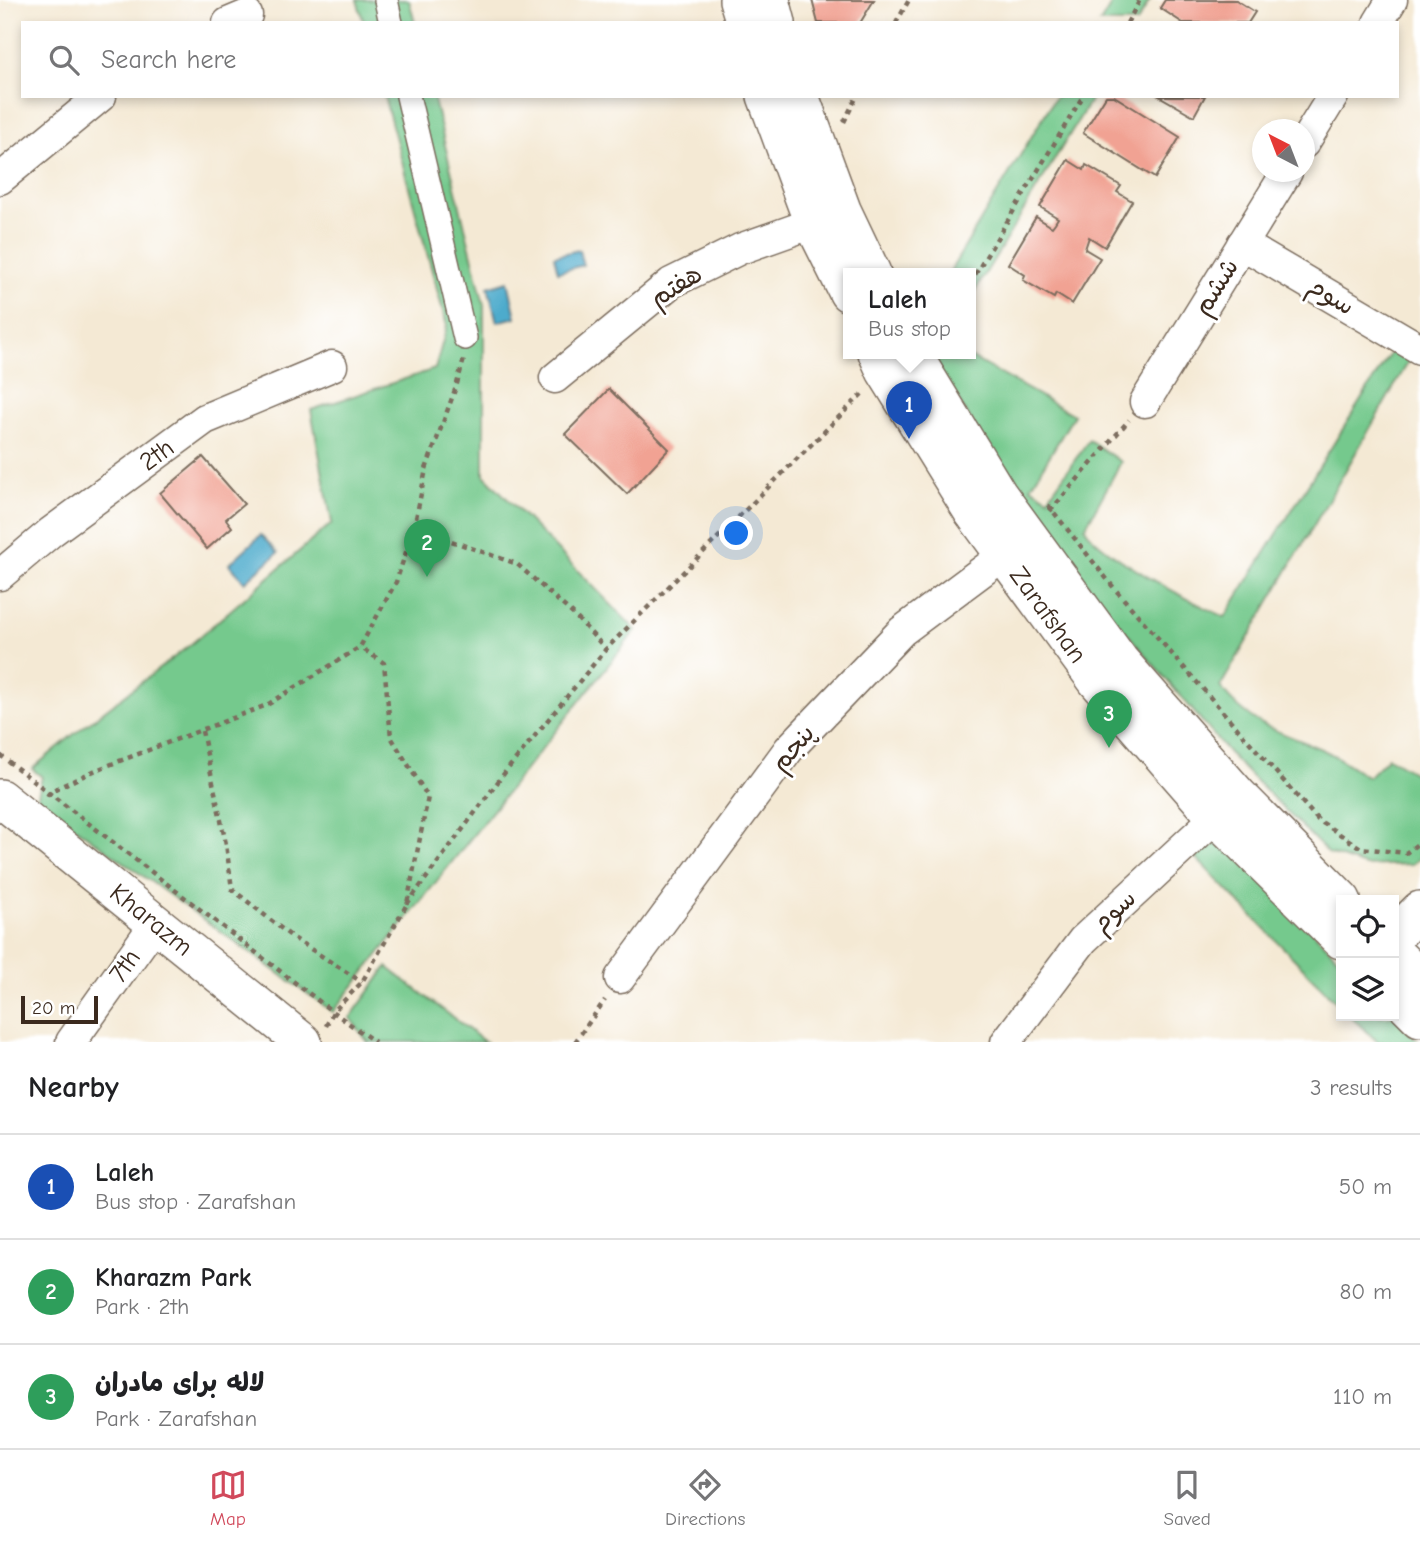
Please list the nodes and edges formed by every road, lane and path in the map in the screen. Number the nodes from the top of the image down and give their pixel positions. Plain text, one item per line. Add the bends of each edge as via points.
1 (386, 0) edge
2 (738, 0) edge
3 (771, 0) edge
4 (909, 0) edge
5 (1140, 0) edge
6 (1392, 0) edge
7 (391, 21) edge
8 (744, 21) edge
9 (776, 21) edge
10 (897, 21) edge
11 (1128, 21) edge
12 (1379, 21) edge
13 (99, 98) edge
14 (408, 98) edge
15 (767, 98) edge
16 (801, 98) edge
17 (1082, 98) edge
18 (1332, 98) edge
19 (1315, 125) edge
20 (0, 179) edge
21 (1281, 182) edge
22 (813, 223) junction
23 (1242, 244) junction
24 (870, 268) edge
25 (976, 273) edge
26 (843, 283) edge
27 (465, 338) joint
28 (1420, 349) edge
29 (891, 359) edge
30 (332, 366) dead end
31 (555, 378) dead end
32 (1146, 402) joint
33 (1045, 501) dead end
34 (414, 528) junction
35 (1016, 545) junction
36 (0, 575) edge
37 (360, 647) junction
38 (606, 649) junction
39 (202, 731) junction
40 (0, 755) edge
41 (1227, 806) junction
42 (12, 807) edge
43 (1420, 842) edge
44 (1336, 895) edge
45 (407, 904) junction
46 (1420, 910) edge
47 (155, 924) junction
48 (1399, 931) edge
49 (1336, 934) edge
50 (1399, 958) edge
51 (620, 978) joint
52 (1420, 978) edge
53 (362, 982) junction
54 (1399, 997) edge
55 (332, 1012) junction
56 (1420, 1017) edge
57 (313, 1037) edge
58 (71, 1042) edge
59 (375, 1042) edge
60 (575, 1042) edge
61 (1006, 1042) edge

1 - 7 street
2 - 8 street
3 - 9 street
4 - 10 path
5 - 11 path
6 - 12 street
13 - 20 street
14 - 27 street
15 - 22 street
16 - 24 street via 842,210
17 - 25 path
18 - 19 street
21 - 23 street, ششم
22 - 26 street
22 - 31 street, هفتم via 740,249 671,283
23 - 28 street, سوم
23 - 32 street, ششم
27 - 34 path via 465,356 426,470
29 - 35 street, Zarafshan via 998,494
29 - 38 path
30 - 36 street, 2th via 205,419
32 - 35 path
33 - 43 path via 1114,588 1318,820 1361,848 1406,853
34 - 37 path via 397,582
34 - 38 path via 517,564
35 - 41 street, Zarafshan via 1120,661
35 - 51 street, پنجم via 902,631 789,749
37 - 39 path via 267,705
37 - 45 path via 384,663 391,737 428,797
38 - 45 path via 506,771
39 - 42 path
39 - 53 path via 232,889 292,937
40 - 55 path
41 - 44 street, Zarafshan
41 - 49 street, Zarafshan
41 - 61 street, سوم via 1083,940
42 - 47 street, Kharazm
45 - 53 path
46 - 48 street
47 - 57 street, Kharazm
47 - 58 street, 7th
50 - 52 street
51 - 60 path
53 - 55 path
54 - 56 street
55 - 57 path
55 - 59 path

